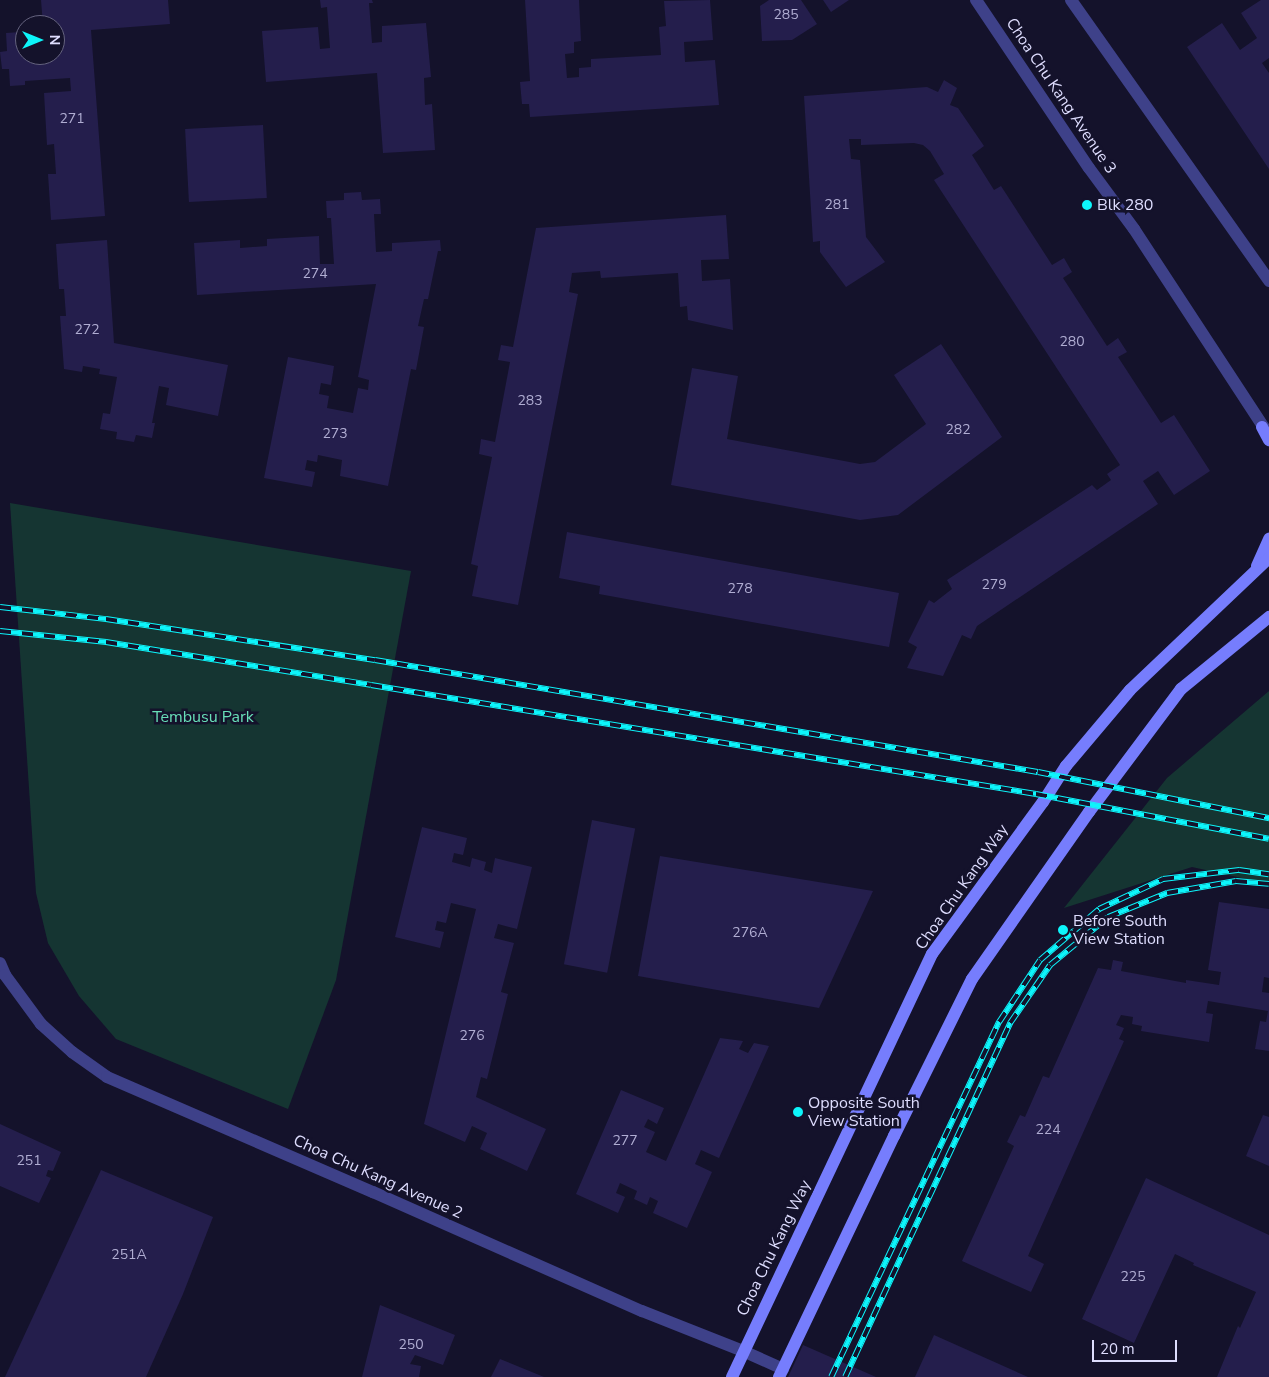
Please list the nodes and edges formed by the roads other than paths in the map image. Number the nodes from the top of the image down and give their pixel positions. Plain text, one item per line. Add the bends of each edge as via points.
1 (976, 0) edge
2 (1070, 0) edge
3 (1269, 281) edge
4 (1266, 431) edge
5 (1269, 440) edge
6 (1269, 539) edge
7 (1269, 558) edge
8 (1255, 570) junction
9 (1269, 617) edge
10 (0, 963) edge
11 (743, 1351) junction
12 (781, 1373) edge
13 (732, 1377) edge

1 - 4 street, Choa Chu Kang Avenue 3 via 1134,230
2 - 3 street
4 - 5 main road
6 - 8 main road
7 - 8 main road, Choa Chu Kang Way
8 - 11 main road, Choa Chu Kang Way via 1130,690 1066,766 932,954
9 - 12 main road via 1181,689 1089,812 972,979
10 - 11 street, Choa Chu Kang Avenue 2 via 5,975 41,1024 107,1077 642,1311
11 - 12 street, Choa Chu Kang Avenue 2
11 - 13 main road, Choa Chu Kang Way

